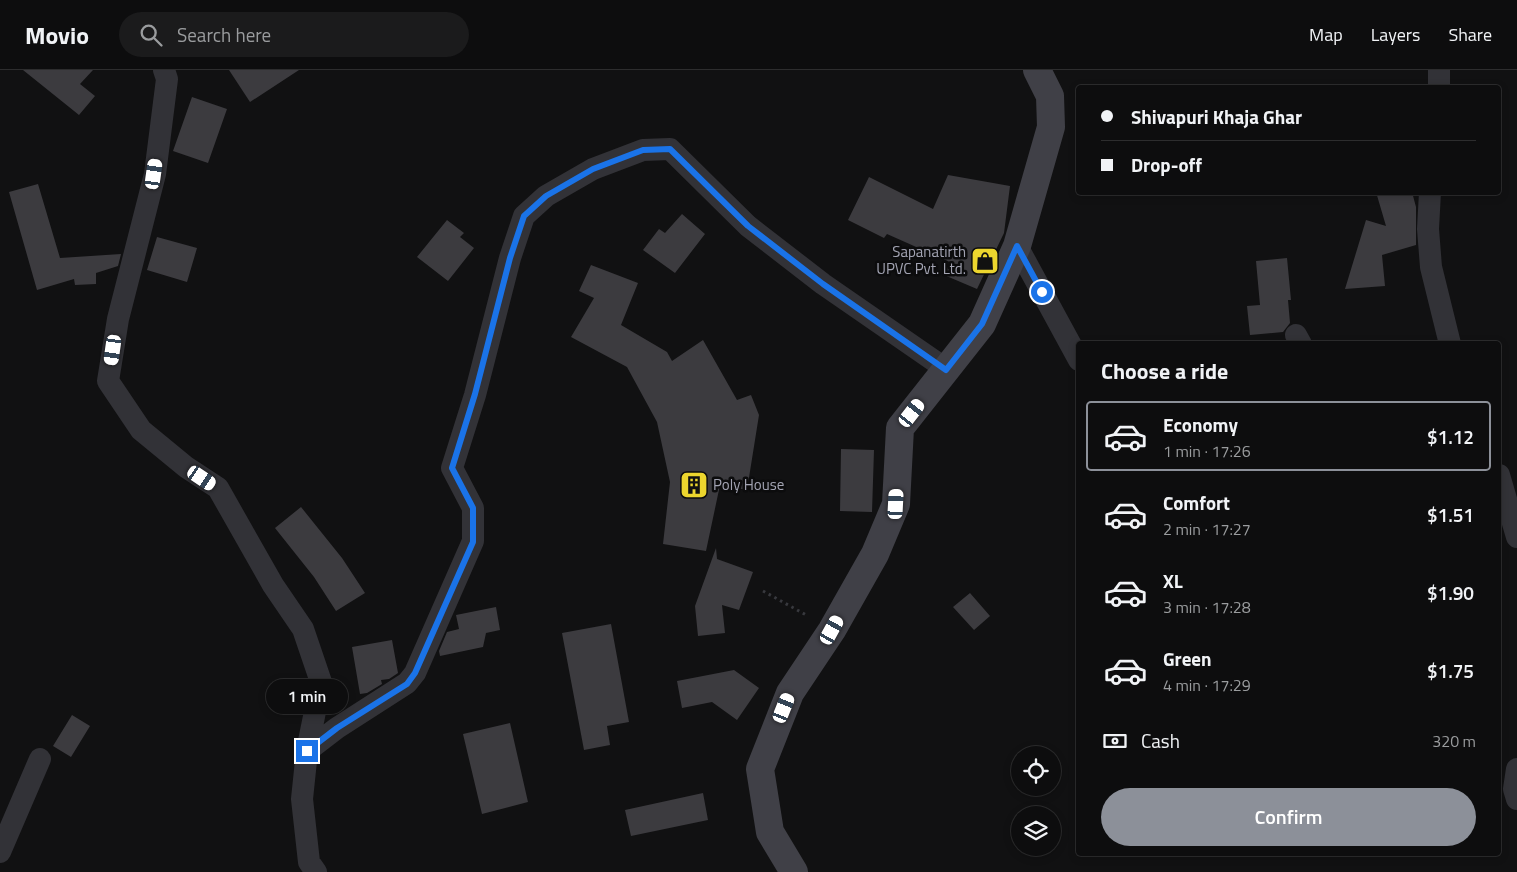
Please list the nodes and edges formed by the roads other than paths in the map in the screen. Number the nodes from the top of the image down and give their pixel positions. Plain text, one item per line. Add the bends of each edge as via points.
1 (164, 70) edge
2 (1037, 70) edge
3 (1439, 70) edge
4 (1439, 85) edge
5 (1430, 195) edge
6 (1017, 246) junction
7 (1449, 341) edge
8 (1076, 354) edge
9 (946, 370) junction
10 (1501, 482) edge
11 (1517, 537) edge
12 (307, 751) junction
13 (40, 760) dead end
14 (1517, 770) edge
15 (1517, 799) edge
16 (0, 852) edge
17 (316, 872) edge
18 (794, 872) edge

1 - 12 street via 168,79 154,174 118,320 108,381 141,430 218,488 273,585 303,629 321,682
2 - 6 street via 1050,96 1051,127
3 - 4 street
5 - 7 street via 1431,267
6 - 8 street
6 - 9 street via 982,324
9 - 12 street via 823,284 748,226 670,149 643,150 593,169 546,196 524,216 452,468 473,508 473,542 415,673 407,684
9 - 18 street via 900,428 896,504 875,554 832,630 790,694 760,768 770,832
10 - 11 street
12 - 17 street via 302,799 309,862
13 - 16 street
14 - 15 street via 1514,790

